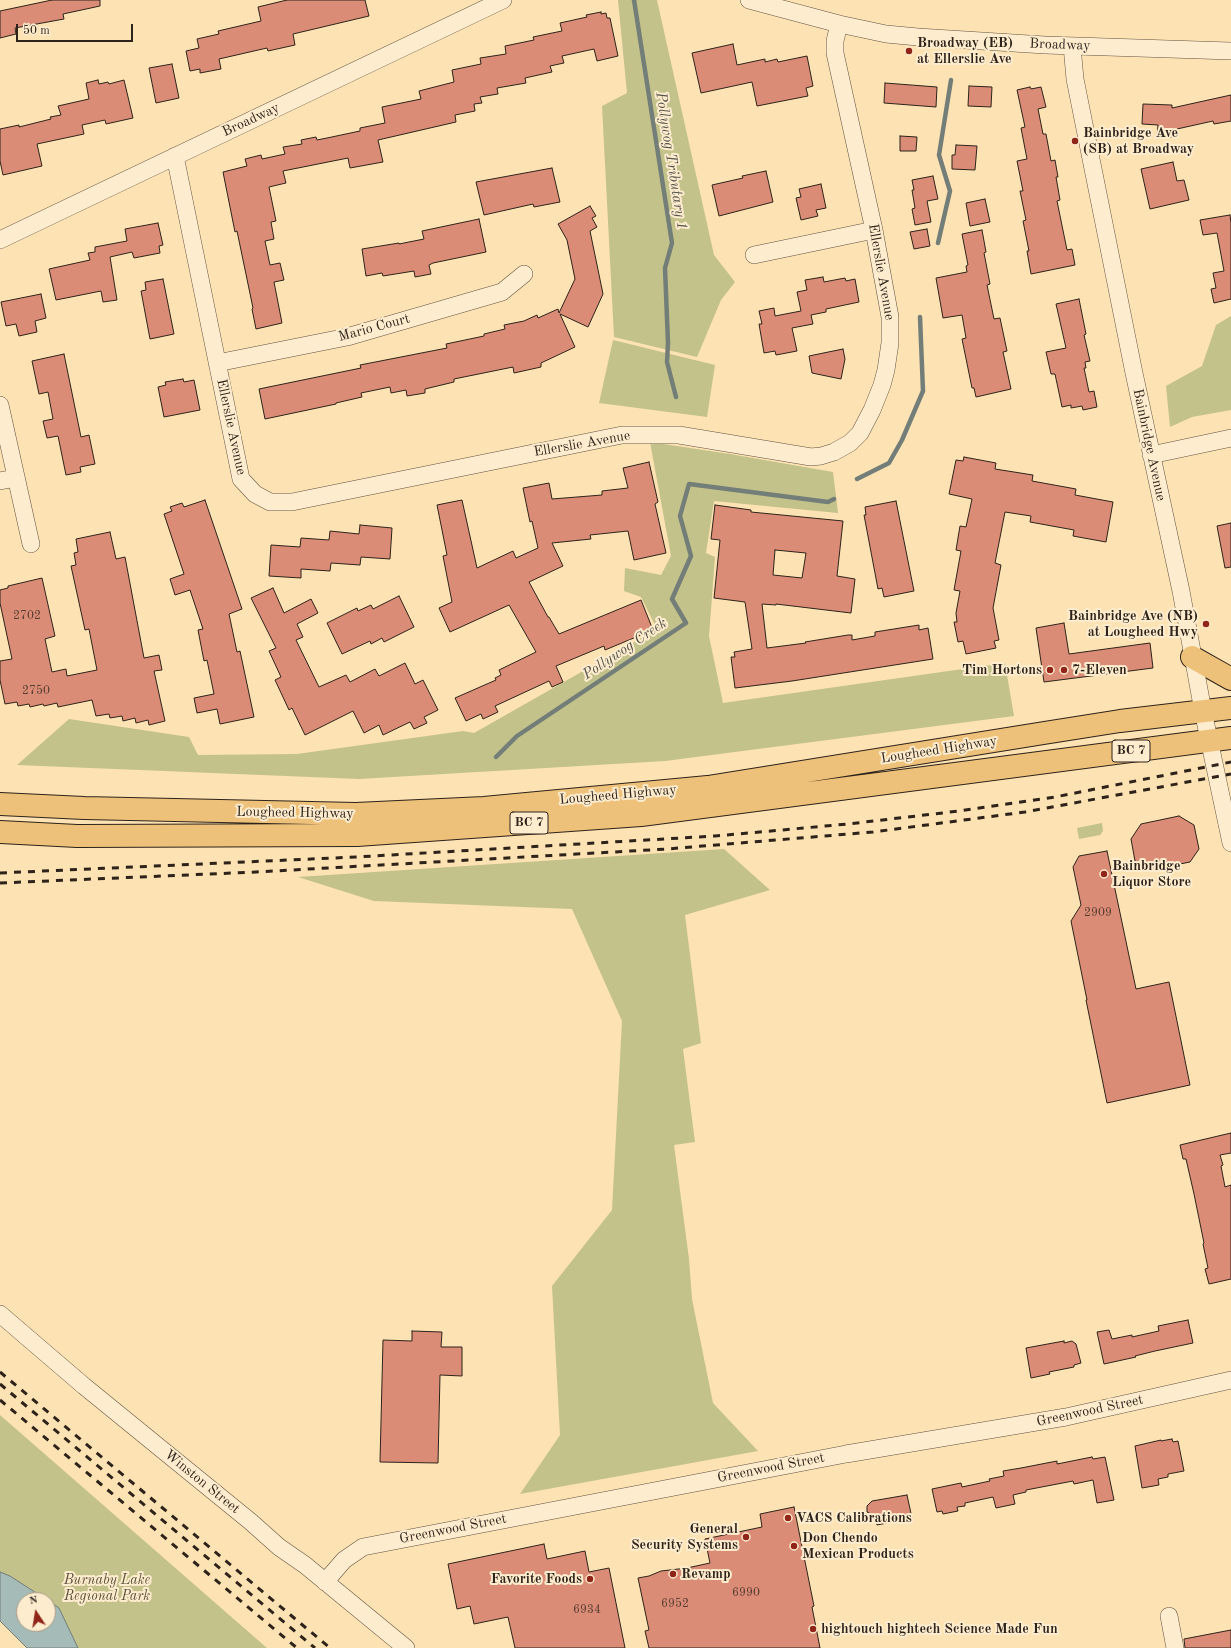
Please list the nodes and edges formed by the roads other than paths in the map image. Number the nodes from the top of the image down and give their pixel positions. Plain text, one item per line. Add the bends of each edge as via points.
1 (503, 0) edge
2 (749, 0) edge
3 (839, 24) junction
4 (1072, 46) junction
5 (1231, 51) edge
6 (175, 156) junction
7 (874, 230) junction
8 (0, 240) edge
9 (754, 255) dead end
10 (524, 274) dead end
11 (217, 363) junction
12 (0, 405) edge
13 (1231, 438) edge
14 (1151, 455) junction
15 (8, 480) edge
16 (31, 544) dead end
17 (1192, 657) junction
18 (1231, 679) edge
19 (1231, 708) edge
20 (1203, 711) junction
21 (1231, 738) edge
22 (1209, 741) junction
23 (0, 804) edge
24 (0, 832) edge
25 (1231, 843) edge
26 (0, 1314) edge
27 (1231, 1380) edge
28 (326, 1582) junction
29 (1168, 1616) dead end
30 (406, 1648) edge
31 (1175, 1648) edge

1 - 6 street, Broadway
2 - 3 street, Broadway
3 - 4 street, Broadway via 886,34
3 - 7 street, Ellerslie Avenue via 834,41 835,53
4 - 5 street, Broadway
4 - 14 street, Bainbridge Avenue via 1075,79
6 - 8 street, Broadway
6 - 11 street, Ellerslie Avenue
7 - 9 street
7 - 11 street, Ellerslie Avenue via 890,317 886,370 872,410 860,433 850,444 820,456 811,457 679,435 622,435 292,502 270,502 254,494 241,479
10 - 11 street, Mario Court via 502,292 347,337
12 - 15 street
13 - 14 street
14 - 17 street, Bainbridge Avenue via 1181,591
15 - 16 street
17 - 18 main road
17 - 20 street, Bainbridge Avenue
19 - 20 main road, Lougheed Highway / BC 7
20 - 22 street, Bainbridge Avenue
20 - 23 main road, Lougheed Highway / BC 7 via 1044,733 708,787 484,808 356,814
21 - 22 main road, Lougheed Highway / BC 7
22 - 24 main road, Lougheed Highway / BC 7 via 641,815 357,835 77,836
22 - 25 street, Bainbridge Avenue
26 - 28 street, Winston Street via 279,1547
27 - 28 street, Greenwood Street via 1066,1417 846,1454 363,1547 344,1560
28 - 30 street, Winston Street
29 - 31 street

